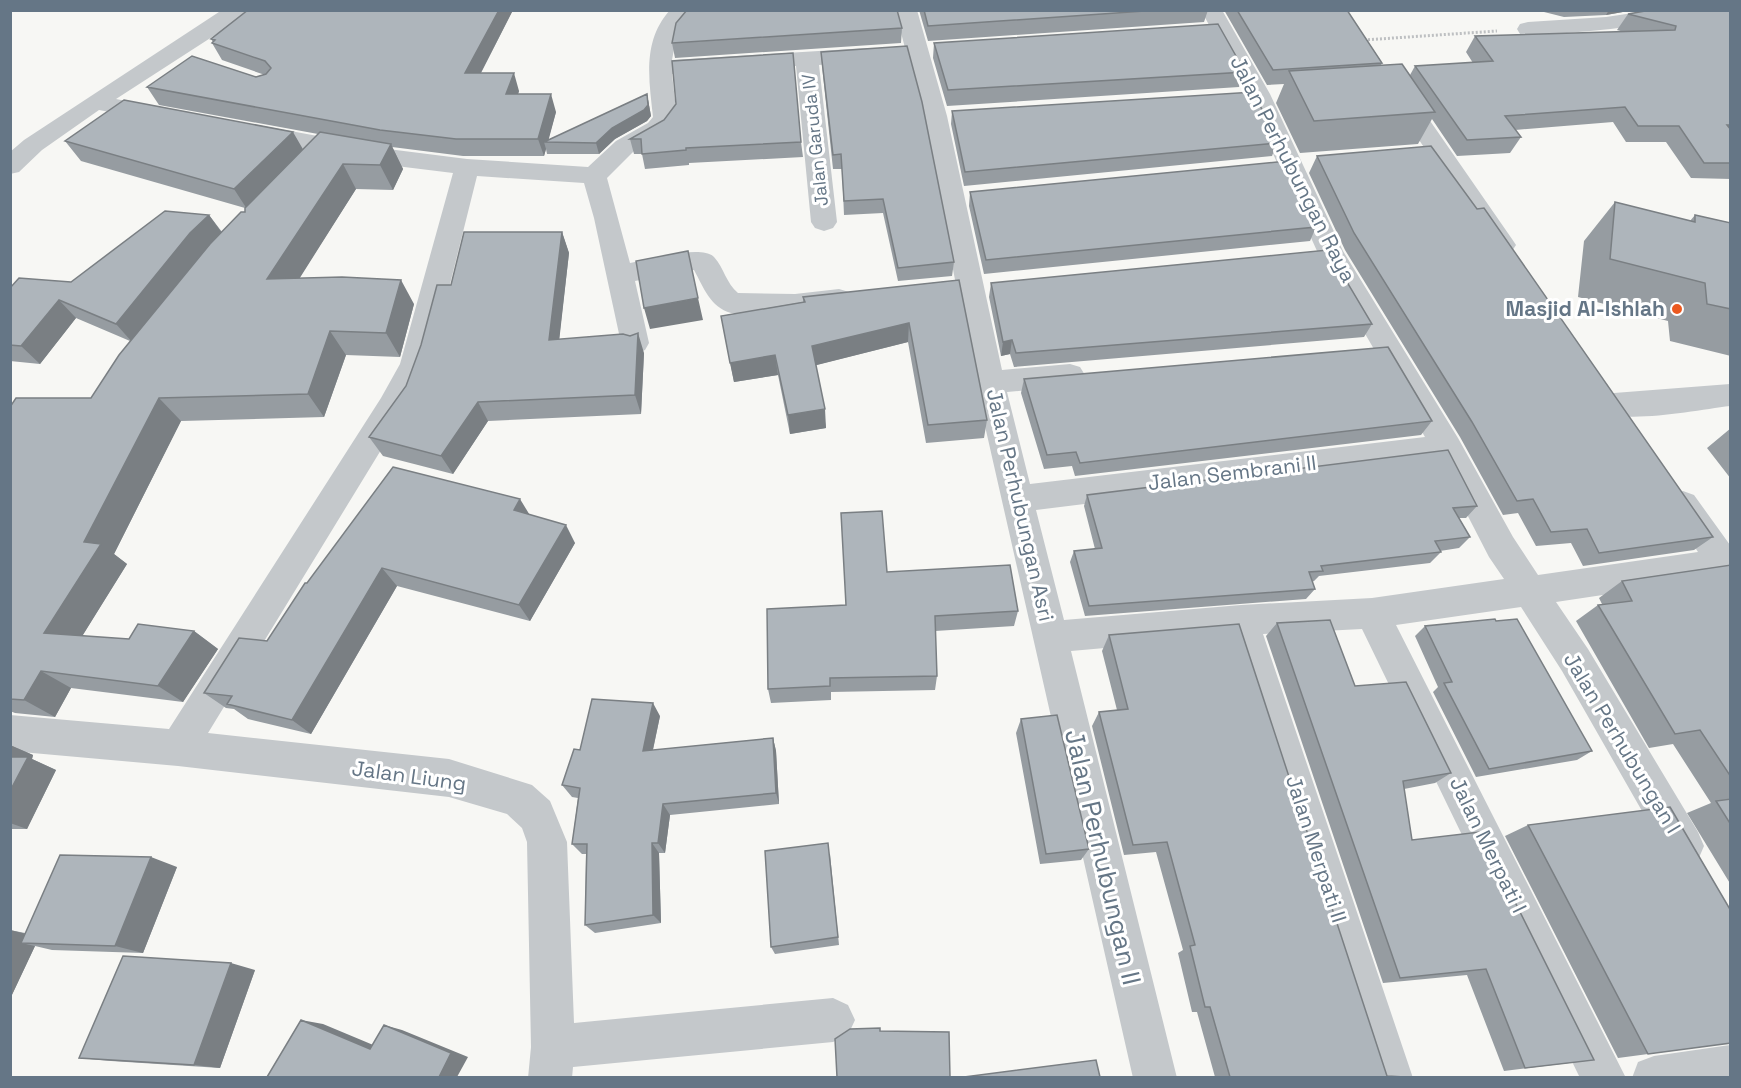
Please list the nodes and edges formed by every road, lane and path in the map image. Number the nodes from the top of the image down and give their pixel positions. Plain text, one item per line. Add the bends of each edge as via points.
1 (238, 10) edge
2 (682, 10) edge
3 (906, 10) edge
4 (1684, 10) edge
5 (1211, 24) edge
6 (1528, 29) joint
7 (1364, 40) joint
8 (911, 52) junction
9 (807, 58) junction
10 (659, 68) junction
11 (95, 102) junction
12 (188, 120) edge
13 (222, 126) edge
14 (327, 146) junction
15 (10, 166) edge
16 (467, 167) junction
17 (303, 170) edge
18 (594, 176) junction
19 (824, 222) dead end
20 (1520, 269) edge
21 (620, 274) junction
22 (864, 297) edge
23 (635, 344) edge
24 (1388, 348) junction
25 (1353, 351) edge
26 (1095, 373) edge
27 (990, 382) junction
28 (1731, 394) edge
29 (1615, 405) edge
30 (1447, 447) junction
31 (1669, 484) edge
32 (1017, 499) junction
33 (1727, 567) edge
34 (1528, 592) junction
35 (1372, 613) junction
36 (1241, 621) junction
37 (1051, 637) junction
38 (10, 734) edge
39 (178, 748) junction
40 (1701, 875) edge
41 (833, 1020) dead end
42 (551, 1062) edge
43 (1731, 1067) edge
44 (1155, 1077) edge
45 (1391, 1077) edge
46 (1604, 1077) edge
47 (1654, 1077) edge

1 - 11 street via 183,57
2 - 10 street via 673,20
3 - 8 street, Jalan Perhubungan Asri
4 - 6 street via 1658,17
5 - 24 street, Jalan Perhubungan Raya via 1258,94 1290,164 1318,252
6 - 7 path
7 - 20 street via 1427,153
8 - 9 street
8 - 27 street, Jalan Perhubungan Asri via 946,115 964,196 971,287
9 - 10 street
9 - 19 street, Jalan Garuda IV
10 - 18 street via 665,118 662,123 625,146
11 - 12 street
11 - 15 street
13 - 14 street
14 - 16 street
14 - 17 street
16 - 18 street
16 - 39 street via 415,364
18 - 21 street
21 - 22 street via 699,260 731,303 795,304
21 - 23 street
24 - 25 street
24 - 30 street, Jalan Perhubungan Raya
26 - 27 street
27 - 32 street, Jalan Perhubungan Asri
28 - 29 street
30 - 32 street, Jalan Sembrani II
30 - 34 street, Jalan Perhubungan Raya
31 - 33 street
32 - 37 street, Jalan Perhubungan Asri
33 - 34 street
34 - 35 street, Jalan Perhubungan Asri
34 - 40 street, Jalan Perhubungan I via 1575,660
35 - 36 street, Jalan Perhubungan Asri
35 - 46 street, Jalan Merpati I
36 - 37 street, Jalan Perhubungan Asri
36 - 45 street, Jalan Merpati II
37 - 44 street, Jalan Perhubungan II
38 - 39 street, Jalan Liung
39 - 42 street, Jalan Liung via 449,778 518,798 536,815 547,842
41 - 42 street
43 - 47 street

